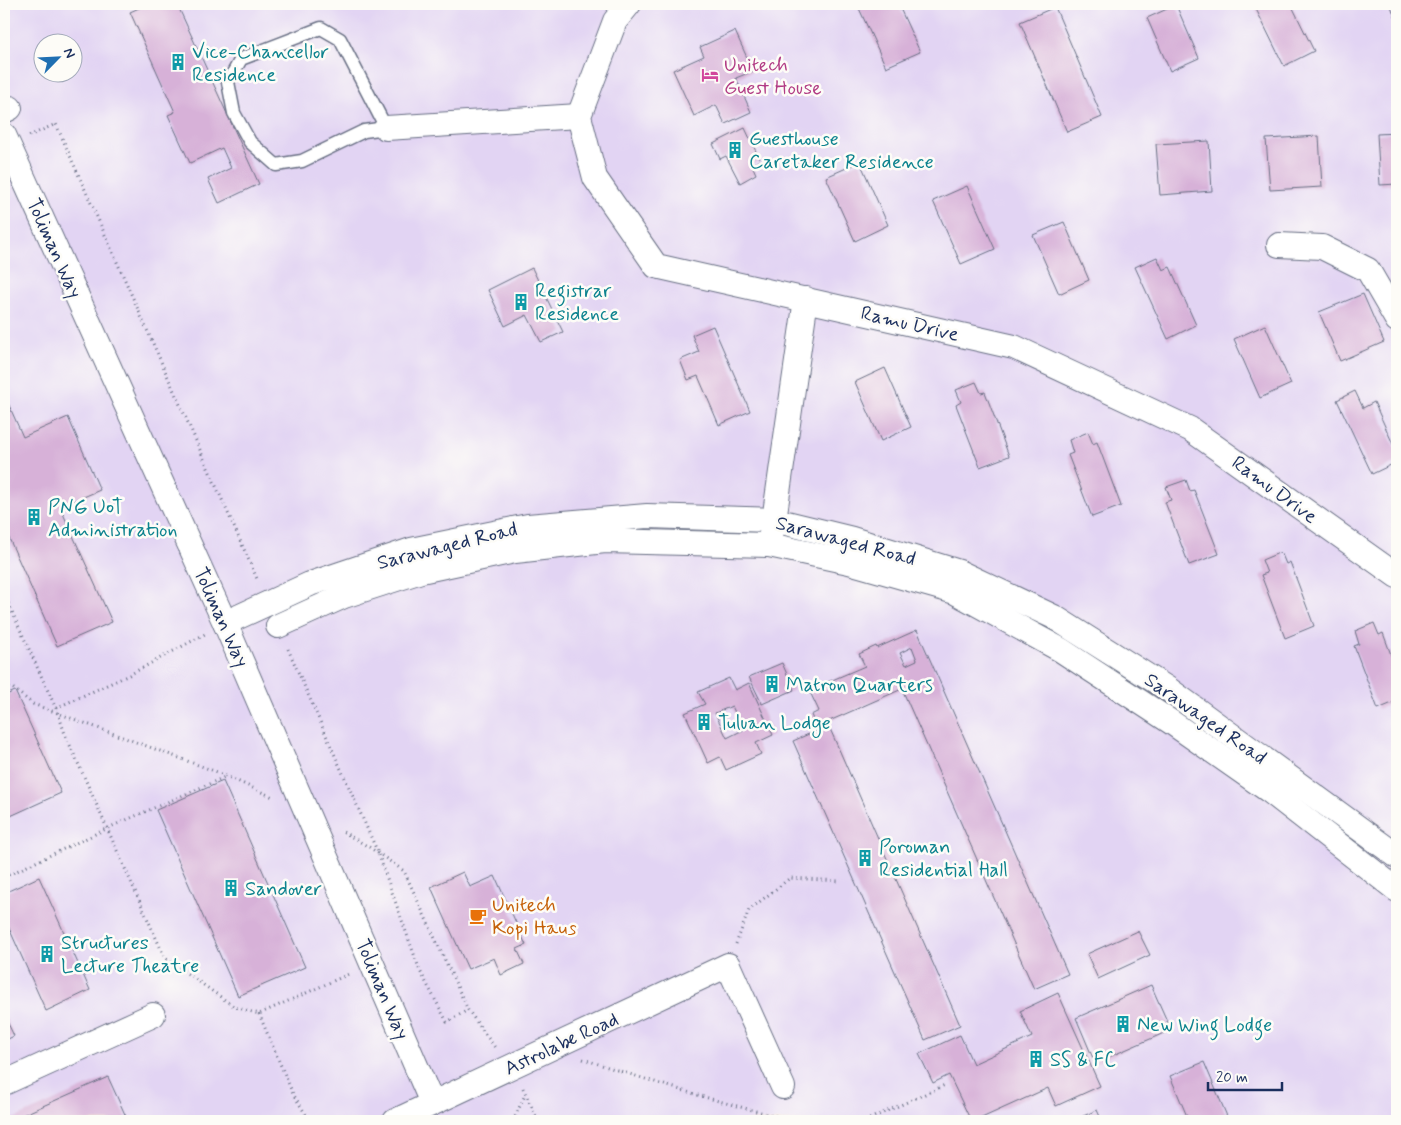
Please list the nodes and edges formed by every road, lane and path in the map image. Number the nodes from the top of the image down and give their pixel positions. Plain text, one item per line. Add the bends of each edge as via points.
1 (629, 4) edge
2 (578, 116) junction
3 (386, 128) junction
4 (5, 141) edge
5 (1279, 245) dead end
6 (806, 299) junction
7 (1397, 320) edge
8 (774, 520) junction
9 (769, 546) junction
10 (1393, 566) edge
11 (4, 594) edge
12 (268, 603) junction
13 (225, 623) junction
14 (278, 626) joint
15 (56, 708) junction
16 (227, 776) dead end
17 (108, 828) junction
18 (1397, 856) edge
19 (4, 877) edge
20 (839, 881) dead end
21 (1397, 890) edge
22 (372, 964) junction
23 (728, 965) junction
24 (468, 1010) dead end
25 (259, 1014) junction
26 (153, 1015) dead end
27 (549, 1049) junction
28 (4, 1083) edge
29 (945, 1085) dead end
30 (782, 1087) dead end
31 (525, 1094) dead end
32 (432, 1103) junction
33 (310, 1121) edge
34 (395, 1121) edge
35 (513, 1121) edge
36 (798, 1121) edge
37 (864, 1121) edge

1 - 2 street via 615,21
2 - 3 street
2 - 6 street, Ramu Drive via 595,178 656,266
3 - 3 lane via 364,130 302,161 276,164 250,142 234,114 228,82 241,59 321,28 340,39
4 - 12 path via 56,124
4 - 13 street, Toliman Way
5 - 7 street via 1322,247 1368,270
6 - 8 street
6 - 10 street, Ramu Drive via 1014,347 1190,428
8 - 9 street
8 - 12 street, Sarawaged Road via 647,516 528,526 411,550 310,584
8 - 18 street, Sarawaged Road via 852,539 960,572 1054,617 1168,689
9 - 14 street via 605,541 515,551 421,571 344,596
9 - 21 street via 848,562 955,592 988,610 1061,650 1171,722 1271,792
11 - 15 path
12 - 13 street, Sarawaged Road
13 - 15 path via 129,675
13 - 22 street, Toliman Way
14 - 24 path via 378,853 420,971 448,1022
15 - 17 path
16 - 17 path
17 - 19 path
17 - 25 path via 165,958 228,1003
20 - 23 path via 790,878 749,910
22 - 25 path
22 - 32 street, Toliman Way
23 - 27 street, Astrolabe Road
23 - 30 street
25 - 33 path via 293,1094
26 - 28 street
27 - 32 street, Astrolabe Road
27 - 36 path via 664,1085
29 - 37 path
31 - 35 path
32 - 34 street, Astrolabe Road

